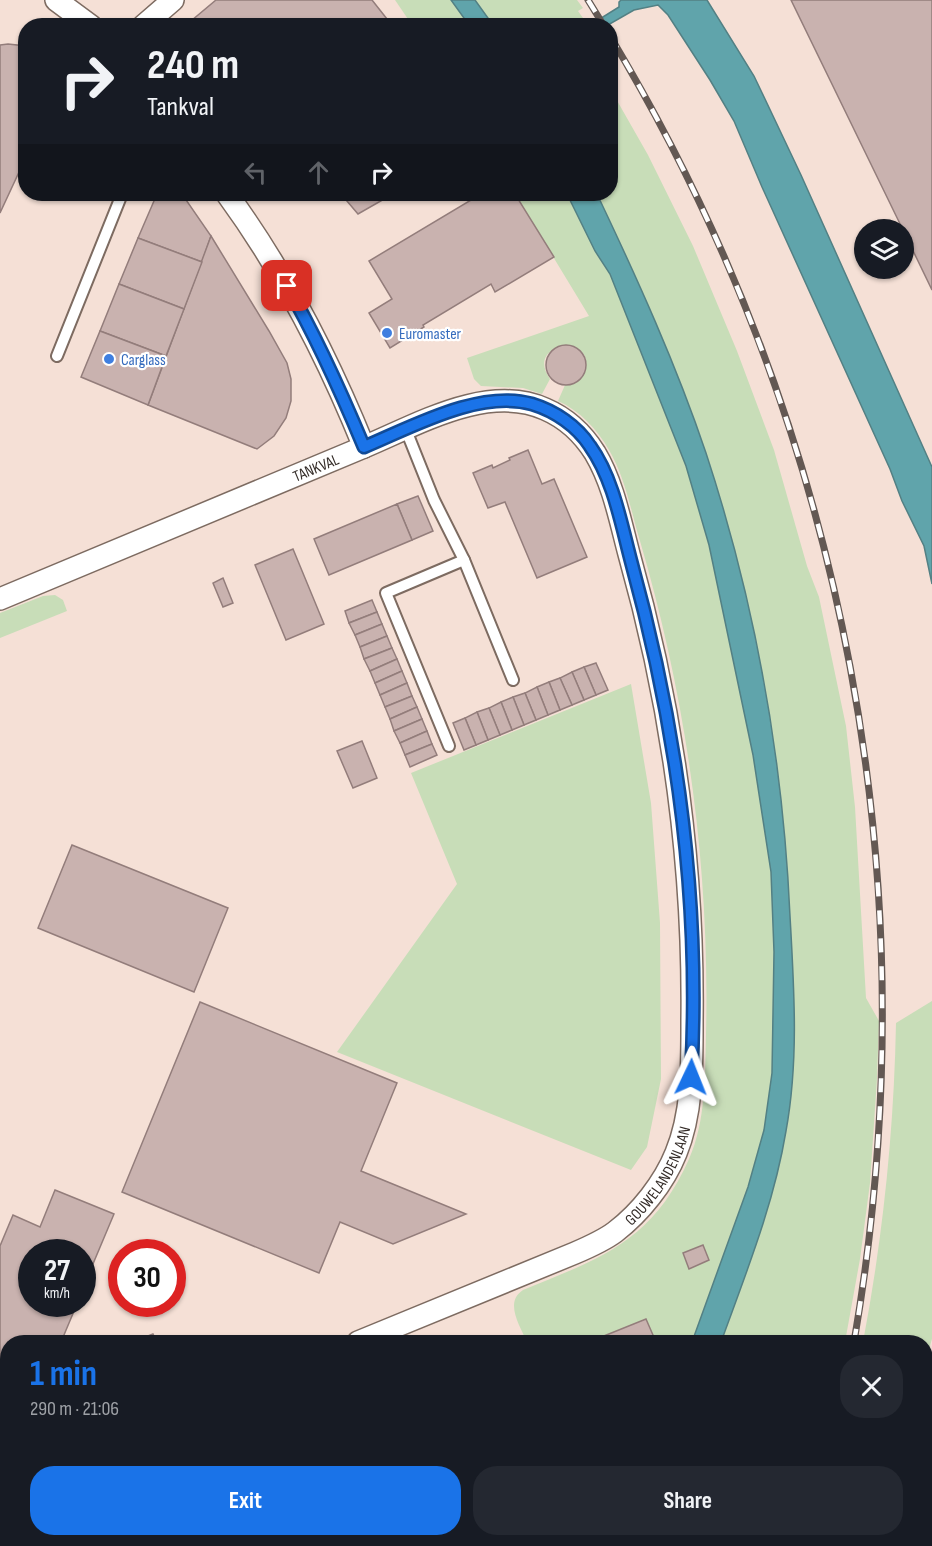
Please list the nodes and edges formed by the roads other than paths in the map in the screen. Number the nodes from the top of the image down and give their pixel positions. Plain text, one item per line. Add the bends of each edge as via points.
1 (56, 0) edge
2 (173, 0) edge
3 (80, 18) edge
4 (152, 18) edge
5 (119, 201) edge
6 (232, 201) edge
7 (57, 356) dead end
8 (406, 430) junction
9 (364, 447) junction
10 (464, 560) junction
11 (0, 599) edge
12 (513, 680) dead end
13 (450, 746) dead end
14 (375, 1335) edge

1 - 3 street
2 - 4 street
5 - 7 lane
6 - 9 street via 310,327
8 - 9 street, GOUWELANDENLAAN
8 - 10 lane
8 - 14 street, GOUWELANDENLAAN via 484,402 532,404 575,429 589,444 605,474 651,636 673,754 692,944 692,1060 686,1117 676,1153 665,1176 628,1221 614,1233 575,1253
9 - 11 street, TANKVAL
10 - 12 lane
10 - 13 lane via 386,593

